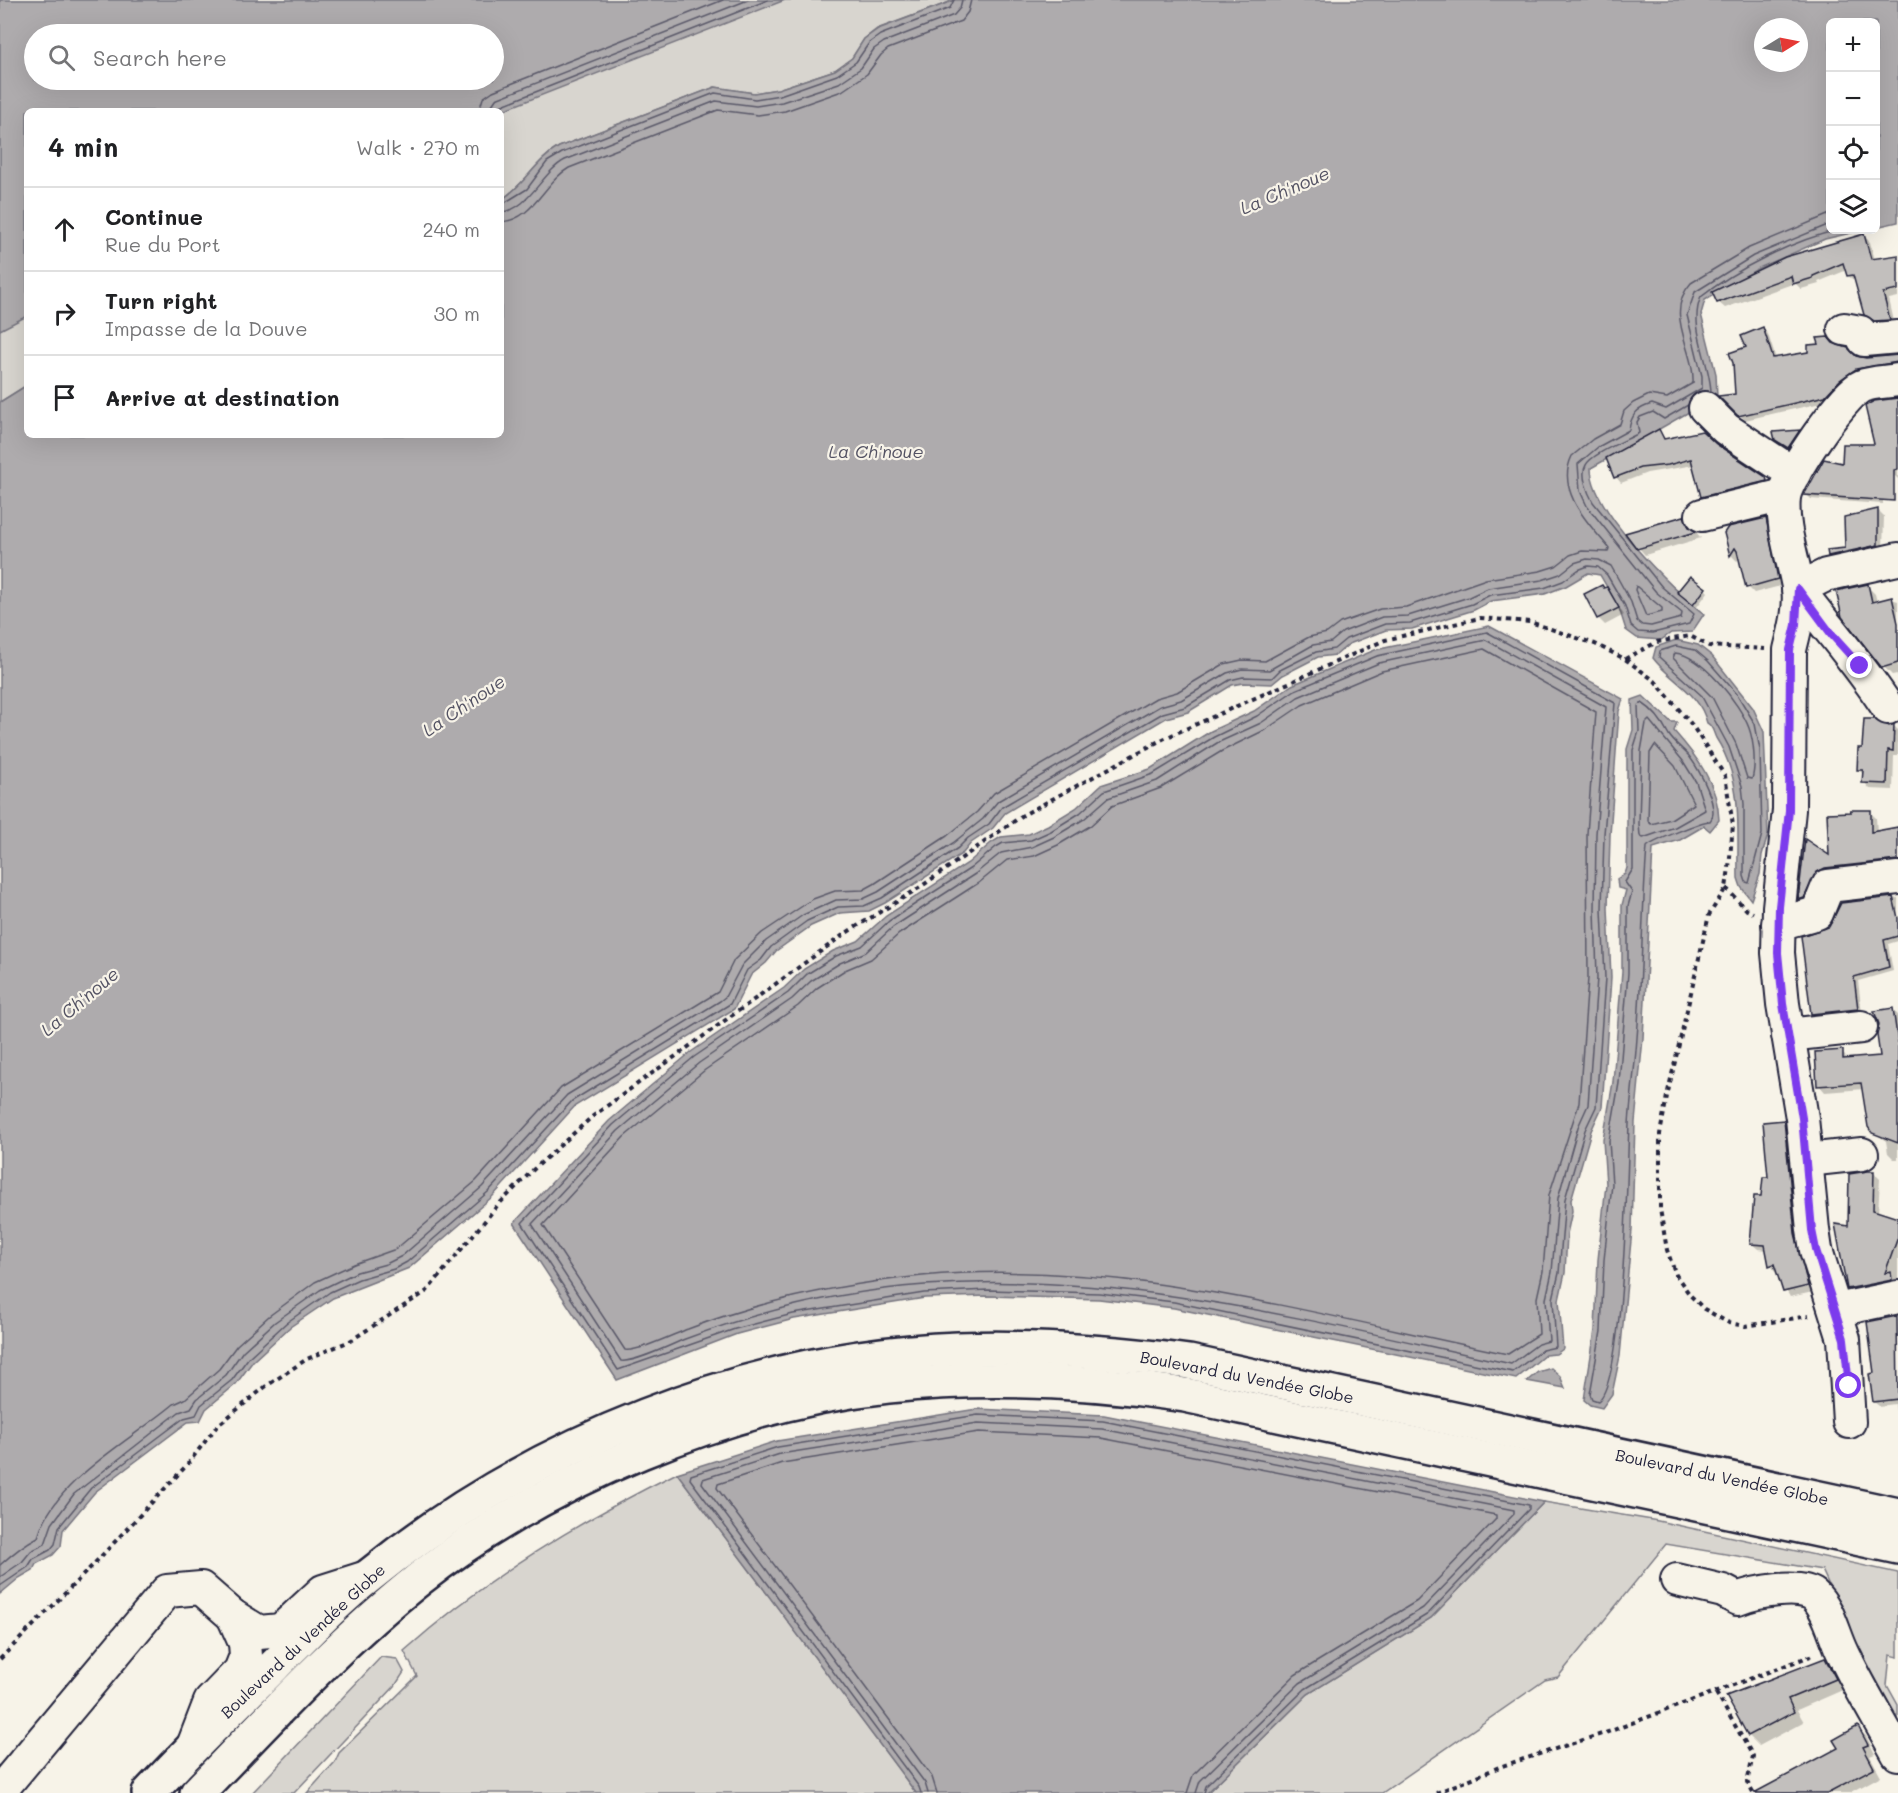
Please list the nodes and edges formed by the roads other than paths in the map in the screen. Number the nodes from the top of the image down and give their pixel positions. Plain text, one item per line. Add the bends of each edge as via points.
1 (1844, 329) dead end
2 (1898, 337) edge
3 (1898, 380) edge
4 (1705, 408) dead end
5 (1789, 485) junction
6 (1702, 515) dead end
7 (1898, 559) edge
8 (1798, 589) junction
9 (1888, 708) dead end
10 (1898, 878) edge
11 (1778, 924) junction
12 (1862, 1027) dead end
13 (1788, 1035) junction
14 (1862, 1154) dead end
15 (1807, 1160) junction
16 (1898, 1297) edge
17 (1837, 1310) junction
18 (1849, 1422) dead end
19 (1898, 1515) edge
20 (1898, 1547) edge
21 (367, 1577) junction
22 (1677, 1580) dead end
23 (233, 1616) junction
24 (193, 1746) junction
25 (1898, 1754) edge
26 (0, 1791) edge
27 (149, 1793) edge
28 (197, 1793) edge

1 - 2 street via 1860,332 1864,340
3 - 5 street via 1861,386 1812,442
4 - 5 street
5 - 6 street
5 - 8 street via 1786,526
7 - 8 street via 1826,575
8 - 9 street via 1860,666
8 - 11 street via 1790,650 1789,810
10 - 11 street via 1828,886 1817,913
11 - 13 street
12 - 13 street
13 - 15 street
14 - 15 street
15 - 17 street via 1816,1250
16 - 17 street
17 - 18 street via 1844,1339
19 - 21 main road, Boulevard du Vendée Globe via 1189,1362 1109,1352 954,1349 804,1368 661,1409 598,1435 490,1492 444,1520
20 - 28 main road, Boulevard du Vendée Globe via 1185,1395 1036,1379 887,1386 809,1400 672,1439 557,1491 500,1523 422,1576 375,1614
21 - 23 street via 323,1591 281,1630 259,1632
21 - 24 main road, Boulevard du Vendée Globe
22 - 25 street via 1723,1591 1738,1599 1754,1592 1812,1594 1820,1602
23 - 24 street via 246,1656 240,1671 210,1702
23 - 26 street via 201,1588 167,1591
24 - 27 main road, Boulevard du Vendée Globe

